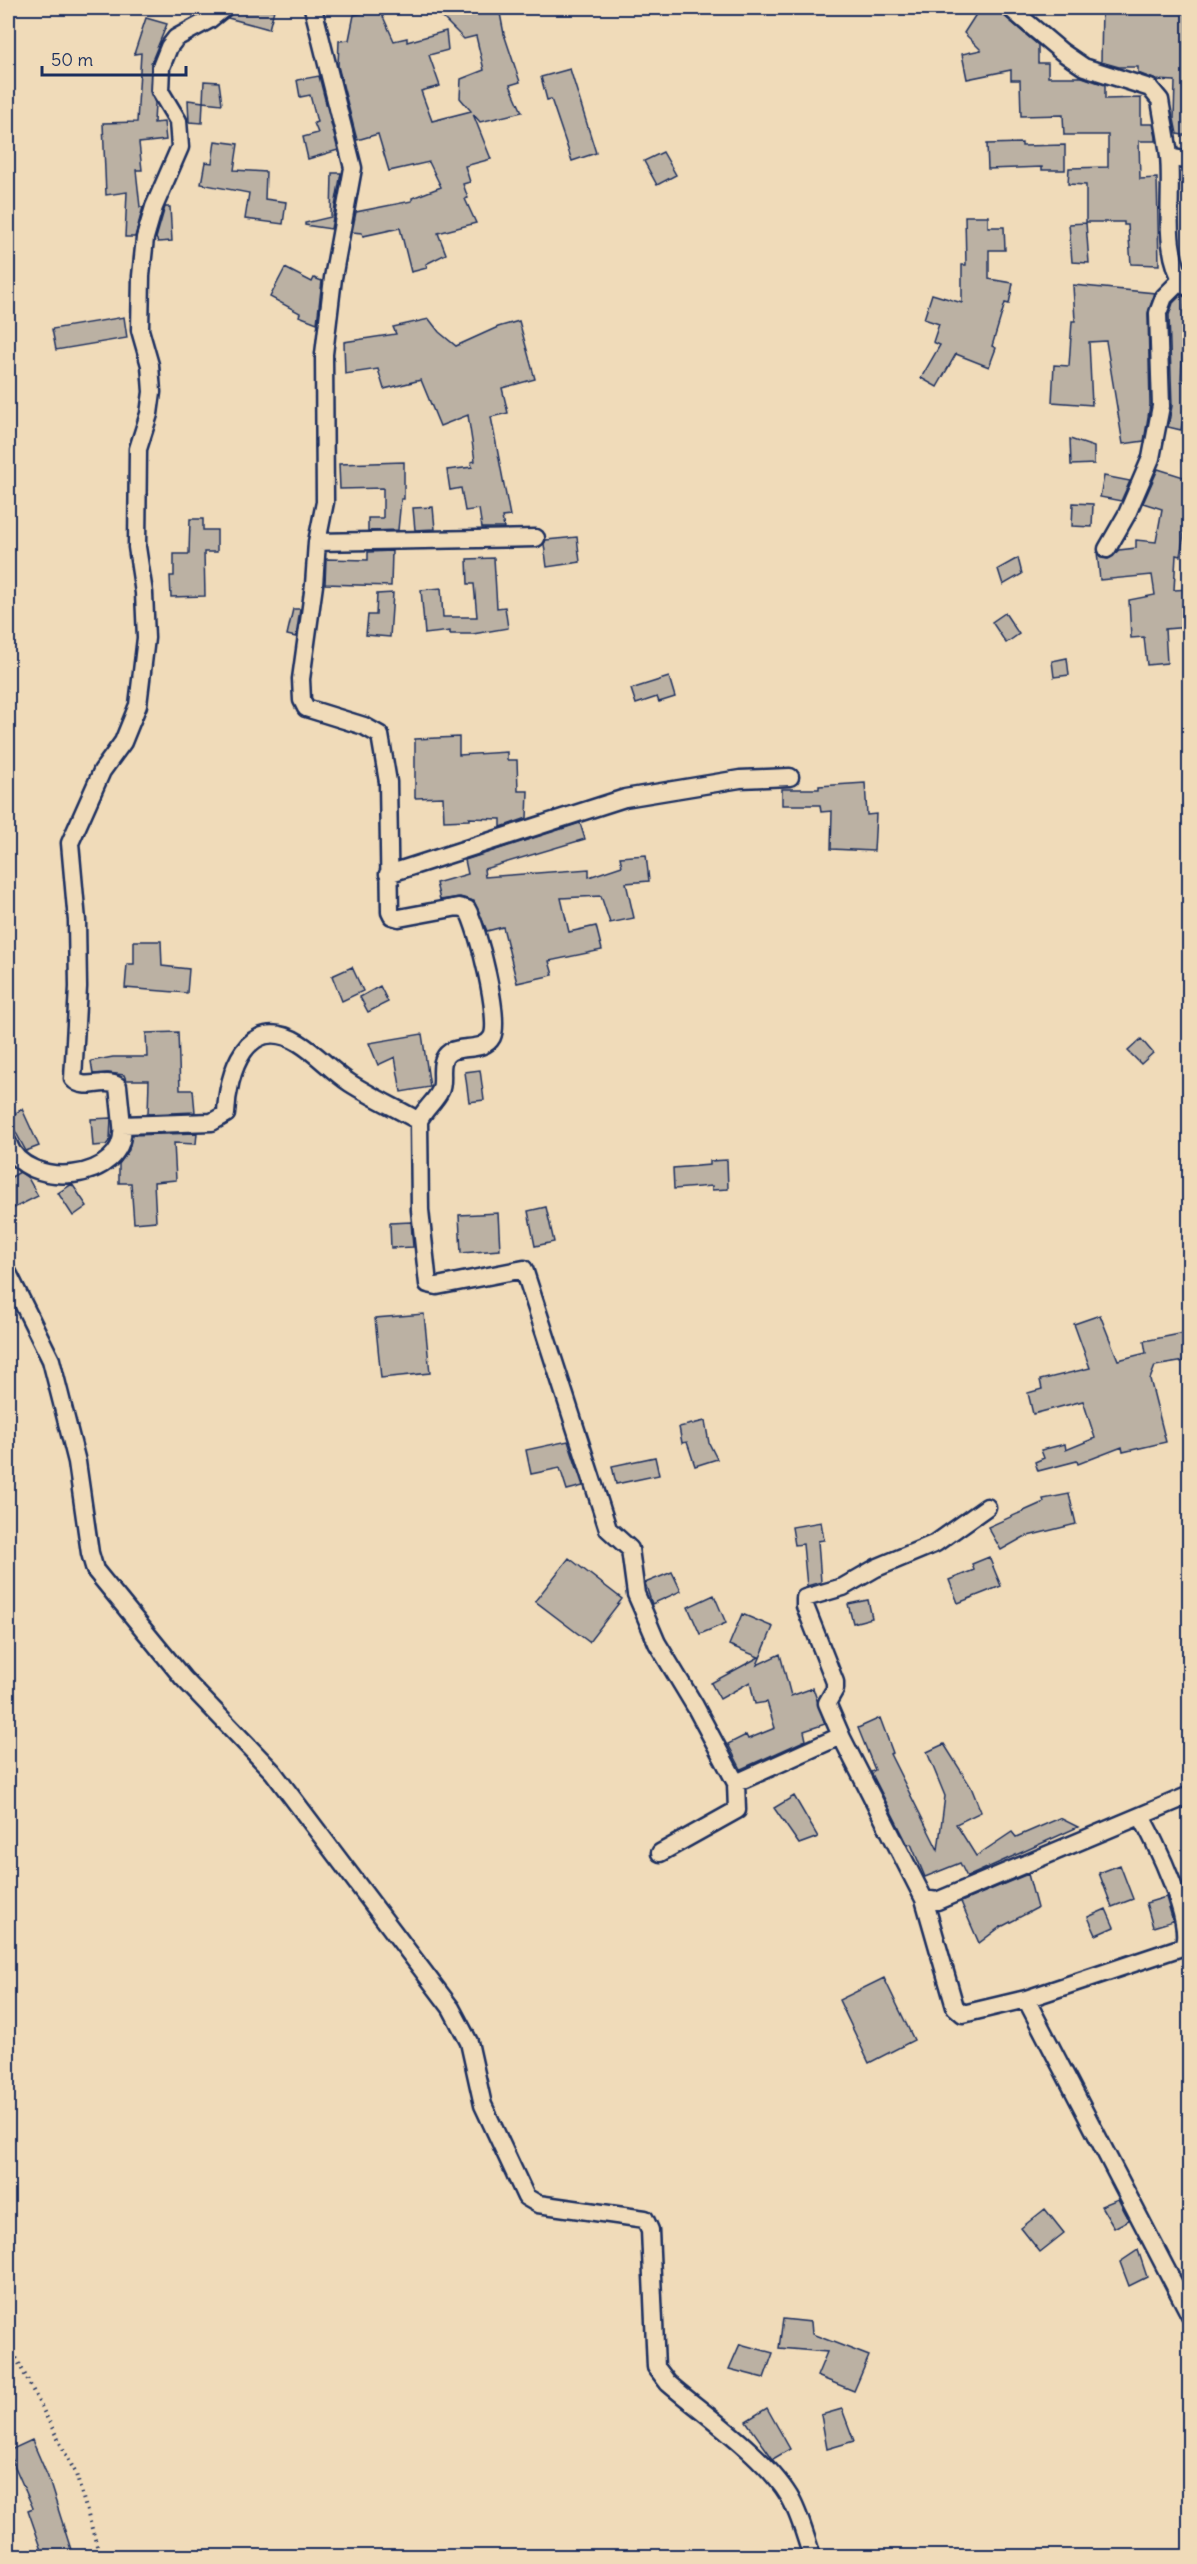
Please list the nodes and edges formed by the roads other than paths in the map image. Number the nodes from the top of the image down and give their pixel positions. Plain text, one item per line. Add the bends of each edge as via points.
1 (224, 8) edge
2 (312, 8) edge
3 (1010, 8) edge
4 (1169, 157) junction
5 (1190, 161) edge
6 (1185, 284) edge
7 (536, 538) dead end
8 (317, 542) junction
9 (1107, 549) dead end
10 (790, 777) dead end
11 (388, 874) junction
12 (419, 1121) junction
13 (122, 1125) junction
14 (8, 1143) edge
15 (8, 1273) edge
16 (987, 1507) dead end
17 (842, 1738) junction
18 (736, 1783) junction
19 (1190, 1795) edge
20 (1141, 1817) junction
21 (660, 1853) dead end
22 (924, 1899) junction
23 (1026, 1999) junction
24 (1190, 2315) edge
25 (812, 2556) edge

1 - 13 street via 176,38 161,67 160,91 178,121 180,147 154,207 145,238 141,276 140,330 150,365 152,392 150,414 138,449 137,547 146,609 143,669 132,722 102,771 70,843 78,987 73,1079 81,1084 108,1082 118,1086
2 - 8 street via 353,168 324,354 325,502
3 - 4 street via 1084,67 1150,88 1160,100
4 - 5 street
4 - 6 street via 1163,208 1174,259
6 - 9 street via 1164,297 1158,313 1161,406 1151,458
7 - 8 street
8 - 11 street via 302,700 306,708 374,729 380,735 388,782
10 - 11 street via 740,779 626,798
11 - 12 street via 390,912 395,918 458,907 467,909 496,1013 492,1037 485,1044 450,1052 445,1058 440,1091
12 - 13 street via 350,1082 299,1043 271,1034 254,1040 237,1060 227,1092 226,1114 220,1120
12 - 18 street via 420,1210 428,1284 437,1286 524,1269 608,1529 630,1549 636,1594 657,1643
13 - 14 street via 120,1149 99,1166 83,1172 52,1173 29,1168 14,1158
15 - 25 street via 51,1360 77,1462 95,1570 183,1678 273,1772 451,2008 469,2042 483,2105 526,2197 538,2204 645,2219 650,2230 656,2367 668,2383 769,2470 794,2505
16 - 17 street via 936,1544 876,1568 843,1587 805,1598 835,1682 827,1703
17 - 18 street
17 - 22 street
18 - 21 street via 737,1810
19 - 20 street
20 - 22 street via 937,1901
20 - 23 street via 1167,1860 1180,1895 1188,1935 1185,1945
22 - 23 street via 957,2011 969,2014
23 - 24 street

